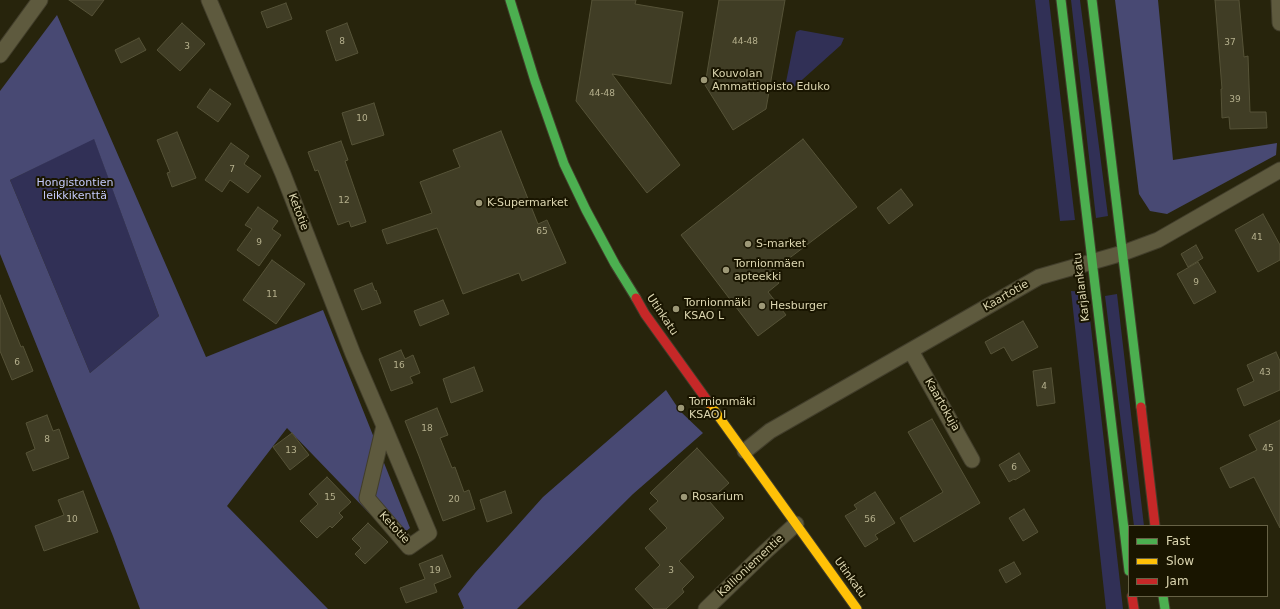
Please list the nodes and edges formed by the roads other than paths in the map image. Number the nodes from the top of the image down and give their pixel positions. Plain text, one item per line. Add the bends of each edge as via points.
1 (40, 0) edge
2 (208, 0) edge
3 (510, 0) edge
4 (1060, 0) edge
5 (1092, 0) edge
6 (1279, 0) edge
7 (1280, 22) edge
8 (0, 55) edge
9 (1280, 170) edge
10 (1123, 253) junction
11 (1092, 262) junction
12 (911, 351) junction
13 (384, 426) junction
14 (745, 451) junction
15 (972, 460) dead end
16 (796, 524) junction
17 (1155, 525) edge
18 (1128, 563) edge
19 (1132, 597) edge
20 (1163, 597) edge
21 (706, 609) edge
22 (857, 609) edge
23 (1134, 609) edge
24 (1165, 609) edge

1 - 8 street
2 - 13 street, Ketotie via 283,174
3 - 14 main road, Utinkatu via 552,133 586,210 645,314
4 - 11 main road, Karjalankatu
5 - 10 main road
6 - 7 street
9 - 10 street, Kaartotie via 1158,240
10 - 11 street, Kaartotie
10 - 17 main road
11 - 12 street, Kaartotie via 1039,277
11 - 18 main road, Karjalankatu
12 - 14 street, Kaartotie via 770,431
12 - 15 street, Kaartokuja
13 - 13 street, Ketotie via 367,498 409,547 429,533
14 - 16 main road, Utinkatu
16 - 21 street, Kallioniementie
16 - 22 main road, Utinkatu
19 - 23 main road
20 - 24 main road

